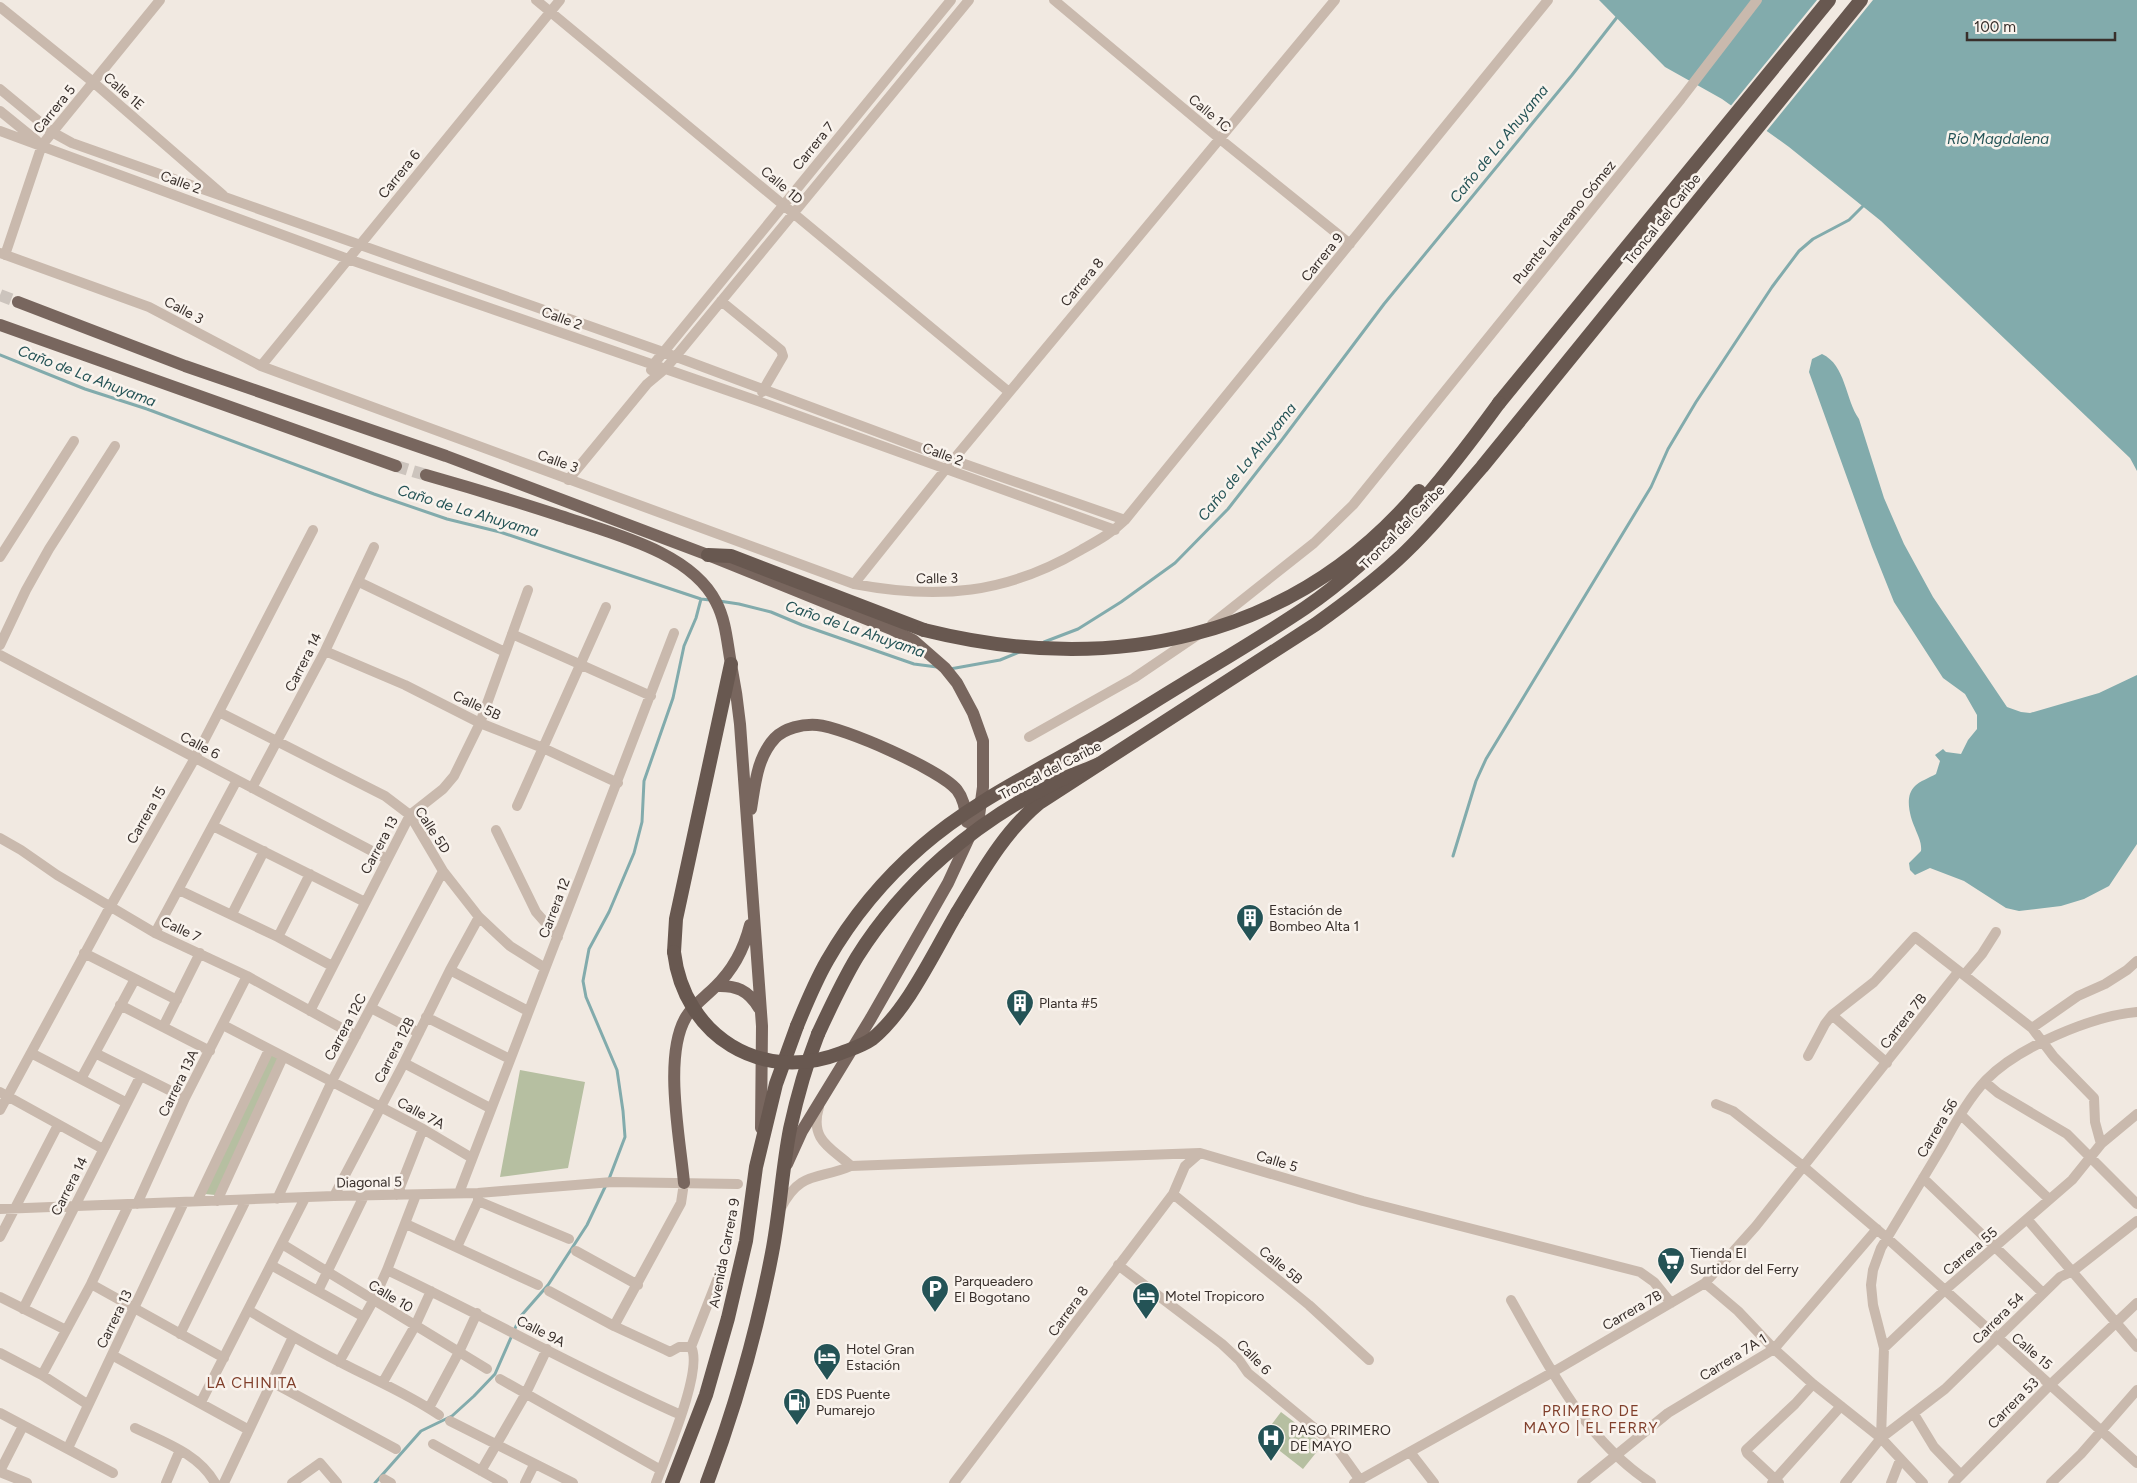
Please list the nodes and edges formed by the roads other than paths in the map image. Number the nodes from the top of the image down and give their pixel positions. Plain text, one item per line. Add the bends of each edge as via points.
1 (160, 0) edge
2 (536, 0) edge
3 (560, 0) edge
4 (951, 0) edge
5 (970, 0) edge
6 (1054, 0) edge
7 (1335, 0) edge
8 (1548, 0) edge
9 (1757, 0) edge
10 (1829, 0) edge
11 (1861, 0) edge
12 (0, 7) edge
13 (550, 12) junction
14 (93, 82) junction
15 (0, 89) edge
16 (0, 111) edge
17 (0, 131) edge
18 (52, 132) junction
19 (1220, 139) junction
20 (42, 145) junction
21 (228, 198) junction
22 (783, 204) junction
23 (793, 212) junction
24 (360, 244) junction
25 (1350, 244) junction
26 (2, 254) edge
27 (348, 259) junction
28 (721, 300) junction
29 (18, 302) tunnel mouth
30 (0, 325) edge
31 (663, 352) junction
32 (676, 356) junction
33 (653, 365) junction
34 (261, 366) junction
35 (665, 369) junction
36 (647, 384) junction
37 (764, 388) junction
38 (1009, 392) junction
39 (758, 401) junction
40 (1499, 403) junction
41 (74, 441) dead end
42 (115, 446) dead end
43 (953, 460) junction
44 (396, 466) tunnel mouth
45 (945, 469) junction
46 (426, 475) tunnel mouth
47 (568, 480) junction
48 (1125, 520) junction
49 (313, 530) dead end
50 (1115, 530) junction
51 (374, 547) dead end
52 (708, 555) junction
53 (0, 557) edge
54 (358, 582) junction
55 (854, 584) junction
56 (528, 590) dead end
57 (606, 607) dead end
58 (674, 633) dead end
59 (512, 634) junction
60 (0, 645) edge
61 (325, 651) junction
62 (505, 652) junction
63 (0, 655) edge
64 (579, 663) junction
65 (731, 664) junction
66 (651, 696) junction
67 (219, 712) junction
68 (480, 723) junction
69 (1033, 736) dead end
70 (277, 742) junction
71 (543, 748) junction
72 (195, 758) junction
73 (1099, 764) junction
74 (237, 780) junction
75 (618, 783) junction
76 (252, 788) junction
77 (517, 806) dead end
78 (410, 815) junction
79 (213, 826) junction
80 (747, 828) junction
81 (496, 830) dead end
82 (969, 837) junction
83 (0, 838) edge
84 (264, 851) junction
85 (387, 859) junction
86 (443, 871) junction
87 (310, 874) junction
88 (179, 890) junction
89 (365, 902) junction
90 (110, 907) junction
91 (232, 914) junction
92 (753, 916) junction
93 (479, 917) junction
94 (155, 932) junction
95 (1996, 932) dead end
96 (278, 937) junction
97 (558, 937) junction
98 (200, 953) junction
99 (84, 954) junction
100 (2137, 961) edge
101 (332, 966) junction
102 (545, 968) junction
103 (450, 970) junction
104 (1961, 974) junction
105 (247, 976) junction
106 (135, 979) junction
107 (716, 986) junction
108 (177, 1000) junction
109 (120, 1006) junction
110 (371, 1008) junction
111 (760, 1010) junction
112 (310, 1011) junction
113 (528, 1011) junction
114 (2137, 1012) edge
115 (1832, 1015) junction
116 (426, 1017) junction
117 (223, 1025) junction
118 (797, 1026) joint
119 (164, 1028) junction
120 (2032, 1028) junction
121 (419, 1033) junction
122 (356, 1036) junction
123 (2043, 1042) junction
124 (269, 1050) junction
125 (210, 1051) junction
126 (95, 1053) junction
127 (30, 1054) junction
128 (1808, 1056) dead end
129 (283, 1057) junction
130 (510, 1059) junction
131 (404, 1063) junction
132 (1887, 1063) junction
133 (140, 1077) junction
134 (81, 1079) junction
135 (332, 1081) junction
136 (1985, 1082) junction
137 (824, 1093) junction
138 (4, 1094) edge
139 (185, 1098) junction
140 (127, 1103) junction
141 (1716, 1104) dead end
142 (380, 1107) junction
143 (490, 1108) junction
144 (0, 1110) edge
145 (2137, 1114) edge
146 (1961, 1115) junction
147 (58, 1125) junction
148 (423, 1129) junction
149 (2101, 1144) junction
150 (103, 1149) junction
151 (1200, 1153) junction
152 (2092, 1157) junction
153 (472, 1158) junction
154 (851, 1166) junction
155 (756, 1167) junction
156 (1804, 1167) junction
157 (783, 1174) junction
158 (1923, 1178) junction
159 (684, 1183) junction
160 (738, 1184) dead end
161 (458, 1193) junction
162 (1173, 1194) junction
163 (397, 1195) junction
164 (416, 1195) junction
165 (334, 1196) junction
166 (364, 1196) junction
167 (478, 1197) junction
168 (305, 1198) junction
169 (277, 1199) junction
170 (2049, 1199) junction
171 (246, 1200) junction
172 (197, 1201) junction
173 (216, 1201) junction
174 (184, 1202) junction
175 (133, 1204) junction
176 (2137, 1204) edge
177 (74, 1205) junction
178 (15, 1208) junction
179 (0, 1209) edge
180 (779, 1210) junction
181 (2028, 1219) junction
182 (2137, 1221) edge
183 (406, 1224) junction
184 (1876, 1230) junction
185 (0, 1237) edge
186 (1887, 1238) junction
187 (569, 1239) dead end
188 (282, 1244) junction
189 (457, 1247) junction
190 (1997, 1247) junction
191 (576, 1251) dead end
192 (271, 1264) junction
193 (723, 1265) dead end
194 (1118, 1265) junction
195 (387, 1270) junction
196 (2073, 1270) junction
197 (329, 1272) junction
198 (1705, 1283) junction
199 (91, 1284) junction
200 (538, 1285) dead end
201 (638, 1285) junction
202 (1946, 1290) junction
203 (318, 1291) junction
204 (431, 1291) junction
205 (549, 1291) dead end
206 (2043, 1293) junction
207 (0, 1297) edge
208 (1511, 1300) dead end
209 (373, 1301) junction
210 (1671, 1304) junction
211 (2137, 1304) edge
212 (23, 1308) junction
213 (134, 1308) junction
214 (248, 1310) junction
215 (476, 1313) junction
216 (364, 1317) junction
217 (2116, 1323) junction
218 (415, 1326) junction
219 (614, 1326) junction
220 (66, 1330) junction
221 (180, 1334) junction
222 (293, 1337) junction
223 (1998, 1339) junction
224 (2137, 1347) edge
225 (1884, 1348) junction
226 (547, 1349) junction
227 (1774, 1349) junction
228 (693, 1350) junction
229 (459, 1352) junction
230 (0, 1353) edge
231 (112, 1355) junction
232 (224, 1358) junction
233 (1369, 1360) dead end
234 (339, 1362) junction
235 (488, 1369) dead end
236 (1553, 1372) junction
237 (42, 1375) junction
238 (500, 1379) dead end
239 (272, 1382) junction
240 (384, 1382) junction
241 (1813, 1384) junction
242 (2050, 1385) junction
243 (2137, 1390) edge
244 (525, 1395) junction
245 (201, 1402) junction
246 (87, 1404) junction
247 (1841, 1406) junction
248 (429, 1408) junction
249 (0, 1413) edge
250 (439, 1414) dead end
251 (1914, 1414) junction
252 (682, 1415) junction
253 (450, 1421) dead end
254 (23, 1426) junction
255 (135, 1428) dead end
256 (249, 1430) junction
257 (2101, 1431) junction
258 (1881, 1438) junction
259 (433, 1444) dead end
260 (495, 1445) junction
261 (68, 1448) junction
262 (396, 1449) dead end
263 (180, 1450) junction
264 (1410, 1452) junction
265 (1616, 1455) junction
266 (1900, 1460) junction
267 (2137, 1463) edge
268 (534, 1465) junction
269 (661, 1470) junction
270 (0, 1471) edge
271 (481, 1471) junction
272 (113, 1473) dead end
273 (1957, 1479) edge
274 (1357, 1482) edge
275 (1776, 1482) edge
276 (27, 1483) edge
277 (166, 1483) edge
278 (215, 1483) edge
279 (224, 1483) edge
280 (292, 1483) edge
281 (337, 1483) edge
282 (503, 1483) edge
283 (525, 1483) edge
284 (572, 1483) edge
285 (656, 1483) edge
286 (672, 1483) edge
287 (707, 1483) edge
288 (954, 1483) edge
289 (1434, 1483) edge
290 (1582, 1483) edge
291 (1651, 1483) edge
292 (1845, 1483) edge
293 (1891, 1483) edge
294 (1922, 1483) edge
295 (2051, 1483) edge

1 - 14 street, Carrera 5
2 - 13 street, Calle 1D
3 - 13 street, Carrera 6
4 - 22 street, Carrera 7
5 - 23 street, Carrera 7
6 - 19 street, Calle 1C
7 - 19 street, Carrera 8
8 - 25 street, Carrera 9
9 - 69 street, Puente Laureano Gómez via 1353,505 1314,543 1227,614 1134,678
10 - 40 highway, Troncal del Caribe
11 - 73 highway, Troncal del Caribe via 1435,522 1358,594
12 - 14 street, Calle 1E
13 - 22 street, Calle 1D
13 - 24 street, Carrera 6
14 - 18 street, Carrera 5
14 - 21 street, Calle 1E
15 - 18 street, Calle 2
16 - 20 street
17 - 20 street, Calle 2
18 - 20 street, Carrera 5
18 - 21 street, Calle 2 via 72,143
19 - 25 street, Calle 1C
19 - 38 street, Carrera 8
20 - 26 street, Carrera 5
20 - 27 street, Calle 2
21 - 24 street, Calle 2
22 - 23 street, Calle 1D
22 - 31 street, Carrera 7
23 - 28 street, Carrera 7
23 - 38 street, Calle 1D
24 - 27 street, Carrera 6
24 - 31 street, Calle 2
25 - 48 street, Carrera 9
26 - 34 street, Calle 3 via 149,307
27 - 33 street, Calle 2
27 - 34 street, Carrera 6
28 - 32 street, Carrera 7
28 - 37 street via 781,350 781,362
29 - 52 main road via 185,366 446,456
30 - 44 main road
31 - 32 street, Calle 2
31 - 33 street, Carrera 7
32 - 35 street, Carrera 7
32 - 37 street, Calle 2
33 - 35 street, Calle 2
33 - 36 street, Carrera 7
34 - 47 street, Calle 3
35 - 36 street, Carrera 7
35 - 39 street, Calle 2
36 - 47 street, Carrera 7
37 - 39 street
37 - 43 street, Calle 2
38 - 43 street, Carrera 8
39 - 45 street, Calle 2
40 - 52 highway, bridge via 1411,501 1366,544 1311,584 1247,616 1172,640 1093,650 1017,647 969,640 924,630 731,556
40 - 118 highway, Troncal del Caribe, bridge via 1418,507 1346,578 1262,636 1082,745 1014,782 922,846 865,906 846,933 827,961
41 - 53 street
42 - 60 street via 49,549
43 - 45 street, Carrera 8
43 - 48 street, Calle 2
45 - 50 street, Calle 2
45 - 55 street, Carrera 8
46 - 65 main road via 639,543 670,558 702,582 716,600 724,621
47 - 55 street, Calle 3
48 - 50 street, Carrera 9
49 - 67 street, Carrera 15
50 - 55 street, Calle 3 via 1036,573 992,586 951,593 891,591
51 - 54 street, Carrera 14
52 - 82 main road via 891,629 913,640 930,654 957,684 974,713 983,741 979,816
54 - 61 street, Carrera 14
54 - 62 street
56 - 59 street, Carrera 13
57 - 64 street
58 - 66 street, Carrera 12
59 - 62 street, Carrera 13
59 - 64 street
61 - 68 street, Calle 5B via 406,685
61 - 70 street, Carrera 14
62 - 68 street, Carrera 13
63 - 72 street, Calle 6
64 - 66 street
64 - 71 street
65 - 73 highway, bridge via 676,919 674,952 682,988 694,1010 719,1038 740,1051 765,1060 792,1063 818,1060 857,1047 880,1031 897,1011 997,848 1022,817
65 - 80 main road via 739,714
66 - 75 street, Carrera 12
67 - 70 street, Calle 5D
67 - 72 street, Carrera 15
68 - 71 street, Calle 5B
68 - 78 street, Carrera 13 via 454,776
70 - 76 street, Carrera 14
70 - 78 street, Calle 5D via 385,796
71 - 75 street, Calle 5B
71 - 77 street
72 - 74 street, Calle 6
72 - 90 street, Carrera 15
73 - 157 highway, Troncal del Caribe, bridge via 1054,783 979,828 912,886 873,934 836,994 809,1055 790,1129
74 - 76 street, Calle 6
74 - 79 street
75 - 97 street, Carrera 12
76 - 85 street, Calle 6
78 - 85 street, Carrera 13
78 - 86 street, Calle 5D
79 - 84 street
79 - 88 street
80 - 82 main road via 759,767 775,737 798,725 818,725 851,733 931,772 956,788 962,799
80 - 92 main road
81 - 97 street via 536,912
82 - 137 main road via 948,883
83 - 90 street, Calle 7
84 - 87 street
84 - 91 street
85 - 89 street, Carrera 13
86 - 93 street, Calle 5D
86 - 110 street, Carrera 12C
87 - 89 street
87 - 96 street
88 - 91 street
88 - 94 street
89 - 101 street, Carrera 13
90 - 94 street, Calle 7
90 - 99 street, Carrera 15
91 - 96 street
92 - 107 main road via 746,942 733,966
92 - 111 main road
93 - 102 street, Calle 5D via 510,946
93 - 103 street, Carrera 12B
94 - 98 street, Calle 7
95 - 104 street, Carrera 7B via 1982,954
96 - 101 street
97 - 102 street, Carrera 12
98 - 105 street, Calle 7
98 - 108 street
99 - 106 street
99 - 127 street, Carrera 15
100 - 120 street
101 - 112 street, Carrera 13
102 - 113 street, Carrera 12
103 - 113 street
103 - 116 street, Carrera 12B
104 - 115 street via 1913,938 1874,982
104 - 120 street
104 - 132 street, Carrera 7B
105 - 112 street, Calle 7
105 - 117 street, Carrera 13A
106 - 108 street
106 - 109 street
107 - 111 main road via 729,985 742,990 753,998
107 - 159 main road via 686,1017 676,1040 673,1070
108 - 119 street
109 - 119 street
109 - 126 street
110 - 121 street
110 - 122 street, Carrera 12C
111 - 155 main road via 762,1123
112 - 122 street, Calle 7
113 - 130 street, Carrera 12
114 - 123 street, Carrera 56 via 2093,1021
115 - 128 street
115 - 132 street
116 - 121 street, Carrera 12B
116 - 130 street
117 - 124 street, Calle 7A
117 - 125 street, Carrera 13A
118 - 155 highway, Avenida Carrera 9 via 776,1084
119 - 125 street
120 - 123 street
121 - 131 street, Carrera 12B
122 - 135 street, Carrera 12C
123 - 136 street, Carrera 56 via 2008,1062
123 - 149 street via 2094,1098 2095,1122
124 - 129 street, Calle 7A
124 - 172 street
125 - 139 street, Carrera 13A
126 - 133 street
126 - 134 street
127 - 134 street
127 - 138 street, Carrera 15
129 - 135 street, Calle 7A
129 - 173 street
130 - 143 street, Carrera 12
131 - 142 street, Carrera 12B
131 - 143 street
132 - 156 street, Carrera 7B
133 - 139 street
133 - 140 street, Carrera 14
134 - 140 street
135 - 142 street, Calle 7A
135 - 169 street, Carrera 12C
136 - 146 street, Carrera 56
136 - 152 street via 2068,1134
137 - 154 street via 816,1116 818,1130 833,1153
137 - 157 main road
138 - 144 street, Carrera 15
138 - 147 street
139 - 175 street, Carrera 13A
140 - 150 street, Carrera 14
141 - 156 street, Calle 15 via 1733,1111
142 - 148 street, Calle 7A
142 - 165 street, Carrera 12B
143 - 153 street, Carrera 12
145 - 149 street, Carrera 55
146 - 158 street, Carrera 56
146 - 170 street
147 - 150 street
147 - 178 street
148 - 153 street, Calle 7A
148 - 163 street
149 - 152 street, Carrera 55
150 - 177 street, Carrera 14
151 - 154 street, Calle 5
151 - 162 street, Carrera 8 via 1185,1166
151 - 210 street, Calle 5 via 1372,1204 1640,1272 1654,1282
152 - 170 street, Carrera 55
152 - 176 street
153 - 161 street, Carrera 12
154 - 180 street, Calle 5 via 806,1179 796,1186
155 - 286 highway, Avenida Carrera 9 via 746,1241 728,1318 706,1394
156 - 184 street, Calle 15
156 - 198 street, Carrera 7B
157 - 180 highway
158 - 186 street, Carrera 56
158 - 190 street
159 - 160 street, Diagonal 5
159 - 167 street, Diagonal 5 via 607,1182
159 - 201 street via 681,1203
161 - 164 street, Diagonal 5
161 - 167 street, Diagonal 5
162 - 194 street, Carrera 8
162 - 233 street, Calle 5B via 1309,1305
163 - 164 street, Diagonal 5
163 - 166 street, Diagonal 5
164 - 183 street
165 - 166 street, Diagonal 5
165 - 168 street, Diagonal 5
166 - 197 street
167 - 187 street
167 - 189 street
168 - 169 street, Diagonal 5
168 - 188 street
169 - 171 street, Diagonal 5
170 - 181 street, Carrera 55
171 - 173 street, Diagonal 5
171 - 221 street
172 - 173 street, Diagonal 5
172 - 174 street, Diagonal 5
174 - 175 street, Diagonal 5
174 - 213 street, Carrera 13
175 - 177 street, Diagonal 5
175 - 199 street, Carrera 13A
177 - 178 street, Diagonal 5
177 - 212 street, Carrera 14
178 - 179 street, Diagonal 5
178 - 185 street
180 - 287 highway via 758,1326
181 - 190 street, Carrera 55
181 - 196 street
182 - 196 street, Carrera 54
183 - 189 street
183 - 195 street
184 - 186 street, Calle 15
184 - 227 street, Carrera 7A 1
186 - 202 street, Calle 15
186 - 225 street, Carrera 56 via 1870,1285
188 - 192 street
188 - 197 street, Calle 10
189 - 200 street
190 - 202 street, Carrera 55
190 - 206 street
191 - 201 street
192 - 203 street
192 - 214 street
193 - 228 street
194 - 274 street, Calle 6 via 1222,1344 1248,1373 1335,1445
194 - 288 street, Carrera 8
195 - 204 street, Calle 9A
195 - 209 street
196 - 206 street, Carrera 54
196 - 217 street
197 - 203 street
197 - 209 street, Calle 10
198 - 210 street, Carrera 7B
198 - 227 street via 1738,1311
199 - 213 street
199 - 220 street, Carrera 13A
201 - 219 street
202 - 223 street, Calle 15
202 - 225 street, Carrera 55
203 - 216 street
204 - 215 street, Calle 9A
204 - 218 street
205 - 219 street
206 - 223 street, Carrera 54
207 - 212 street
208 - 236 street
209 - 216 street
209 - 218 street, Calle 10
210 - 236 street, Carrera 7B
211 - 217 street, Carrera 53
212 - 220 street
213 - 221 street
213 - 231 street, Carrera 13
214 - 222 street
214 - 232 street
215 - 226 street, Calle 9A
215 - 229 street
216 - 234 street
217 - 224 street
217 - 242 street, Carrera 53
218 - 229 street, Calle 10
218 - 240 street
219 - 228 street via 670,1352 679,1347
220 - 237 street, Carrera 13A
221 - 232 street
222 - 234 street
222 - 239 street
223 - 242 street, Calle 15
223 - 251 street, Carrera 54
225 - 258 street
226 - 244 street
226 - 252 street, Calle 9A via 616,1386
227 - 241 street
227 - 265 street, Carrera 7A 1 via 1668,1413
228 - 252 street via 693,1372
229 - 235 street, Calle 10
229 - 248 street
230 - 237 street
231 - 245 street
231 - 246 street, Carrera 13
232 - 245 street
234 - 240 street
236 - 264 street, Carrera 7B
236 - 265 street via 1587,1424
237 - 246 street
238 - 244 street
239 - 256 street
239 - 262 street
240 - 248 street
241 - 247 street
241 - 275 street via 1747,1447 1747,1454
242 - 257 street, Calle 15
242 - 273 street, Carrera 53
243 - 257 street
244 - 260 street
244 - 269 street
245 - 256 street
246 - 261 street, Carrera 13
247 - 258 street
247 - 275 street
248 - 250 street
249 - 254 street
251 - 258 street, Carrera 54
251 - 273 street
252 - 269 street
253 - 260 street
254 - 261 street
254 - 270 street
255 - 263 street
256 - 279 street
257 - 267 street, Calle 15
257 - 295 street
258 - 266 street
258 - 292 street, Carrera 54
259 - 271 street
260 - 268 street
260 - 271 street
261 - 272 street
263 - 277 street
263 - 278 street via 197,1461
264 - 274 street, Carrera 7B
264 - 289 street
265 - 290 street, Carrera 7A 1
265 - 291 street
266 - 293 street
266 - 294 street
268 - 283 street
268 - 284 street
269 - 285 street
270 - 276 street
271 - 282 street
280 - 281 street via 320,1463

